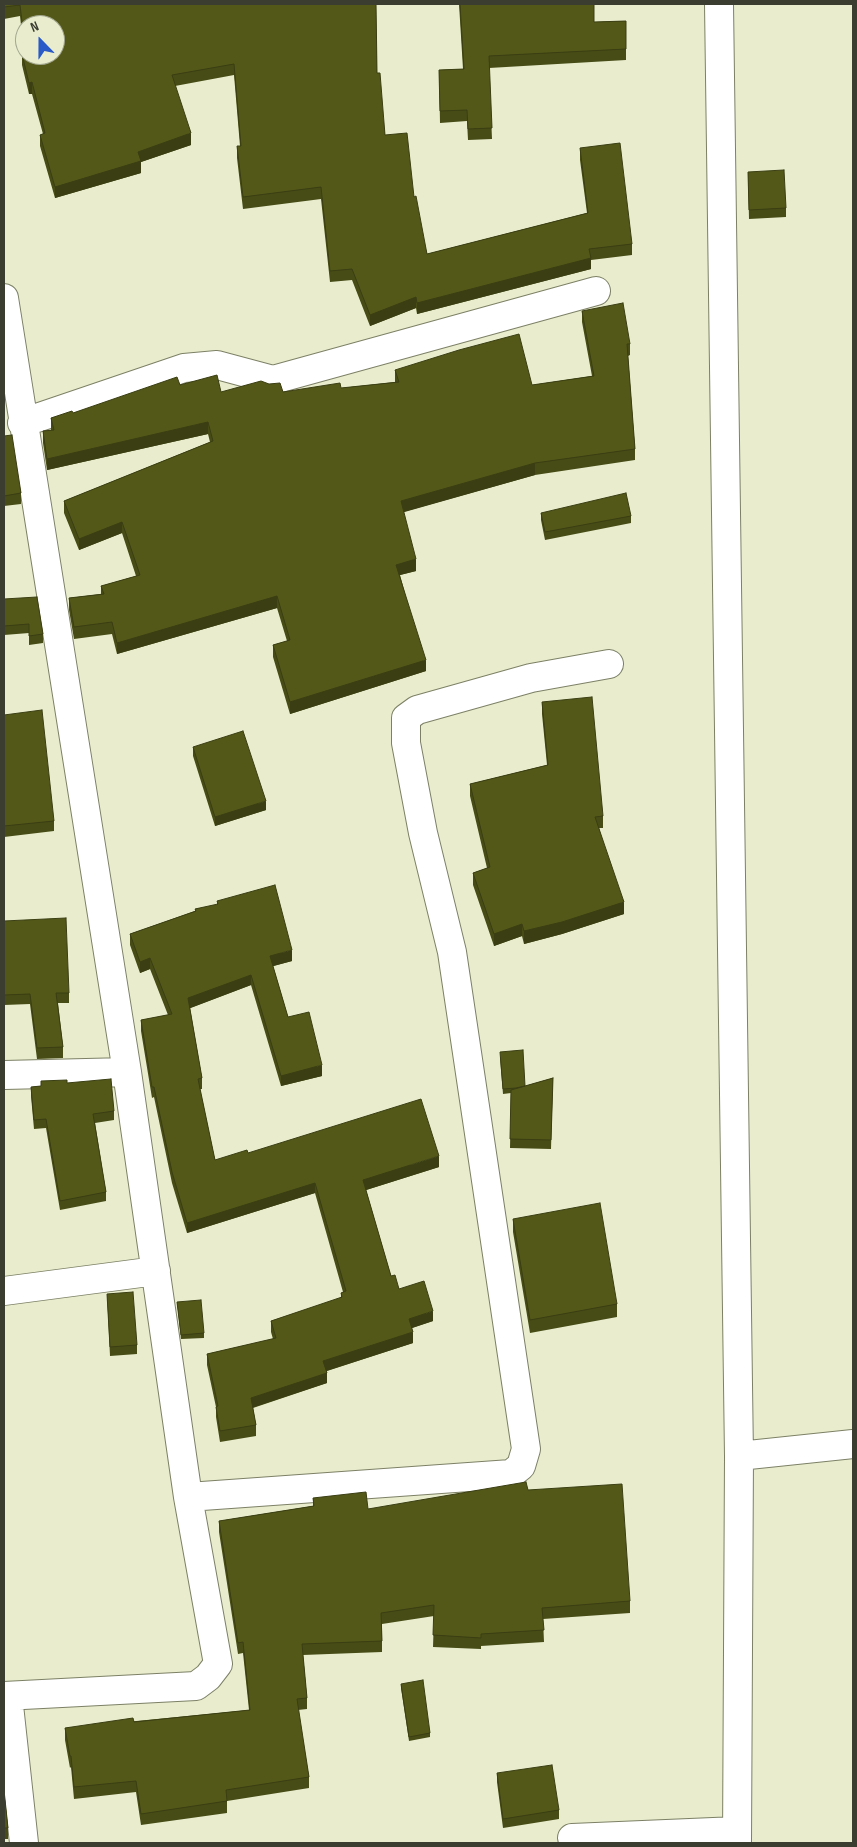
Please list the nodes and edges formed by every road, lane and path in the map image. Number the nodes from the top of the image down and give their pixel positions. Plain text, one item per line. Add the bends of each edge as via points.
1 (719, 4) edge
2 (596, 291) dead end
3 (4, 298) edge
4 (22, 423) junction
5 (609, 664) dead end
6 (127, 1072) junction
7 (4, 1075) edge
8 (156, 1271) junction
9 (4, 1291) edge
10 (853, 1444) edge
11 (739, 1456) junction
12 (188, 1497) junction
13 (6, 1696) edge
14 (737, 1837) edge
15 (572, 1838) dead end
16 (659, 1839) edge
17 (24, 1843) edge

1 - 11 street
2 - 4 street via 273,380 217,366 184,368
3 - 4 street
4 - 6 street
5 - 12 street via 531,678 417,710 406,718 406,742 423,833 452,952 526,1449 521,1466 511,1474
6 - 7 street
6 - 8 street
8 - 9 street
8 - 12 street
10 - 11 street
11 - 14 street
12 - 13 street via 218,1664 208,1677 196,1686
13 - 17 street
14 - 16 street
15 - 16 street

